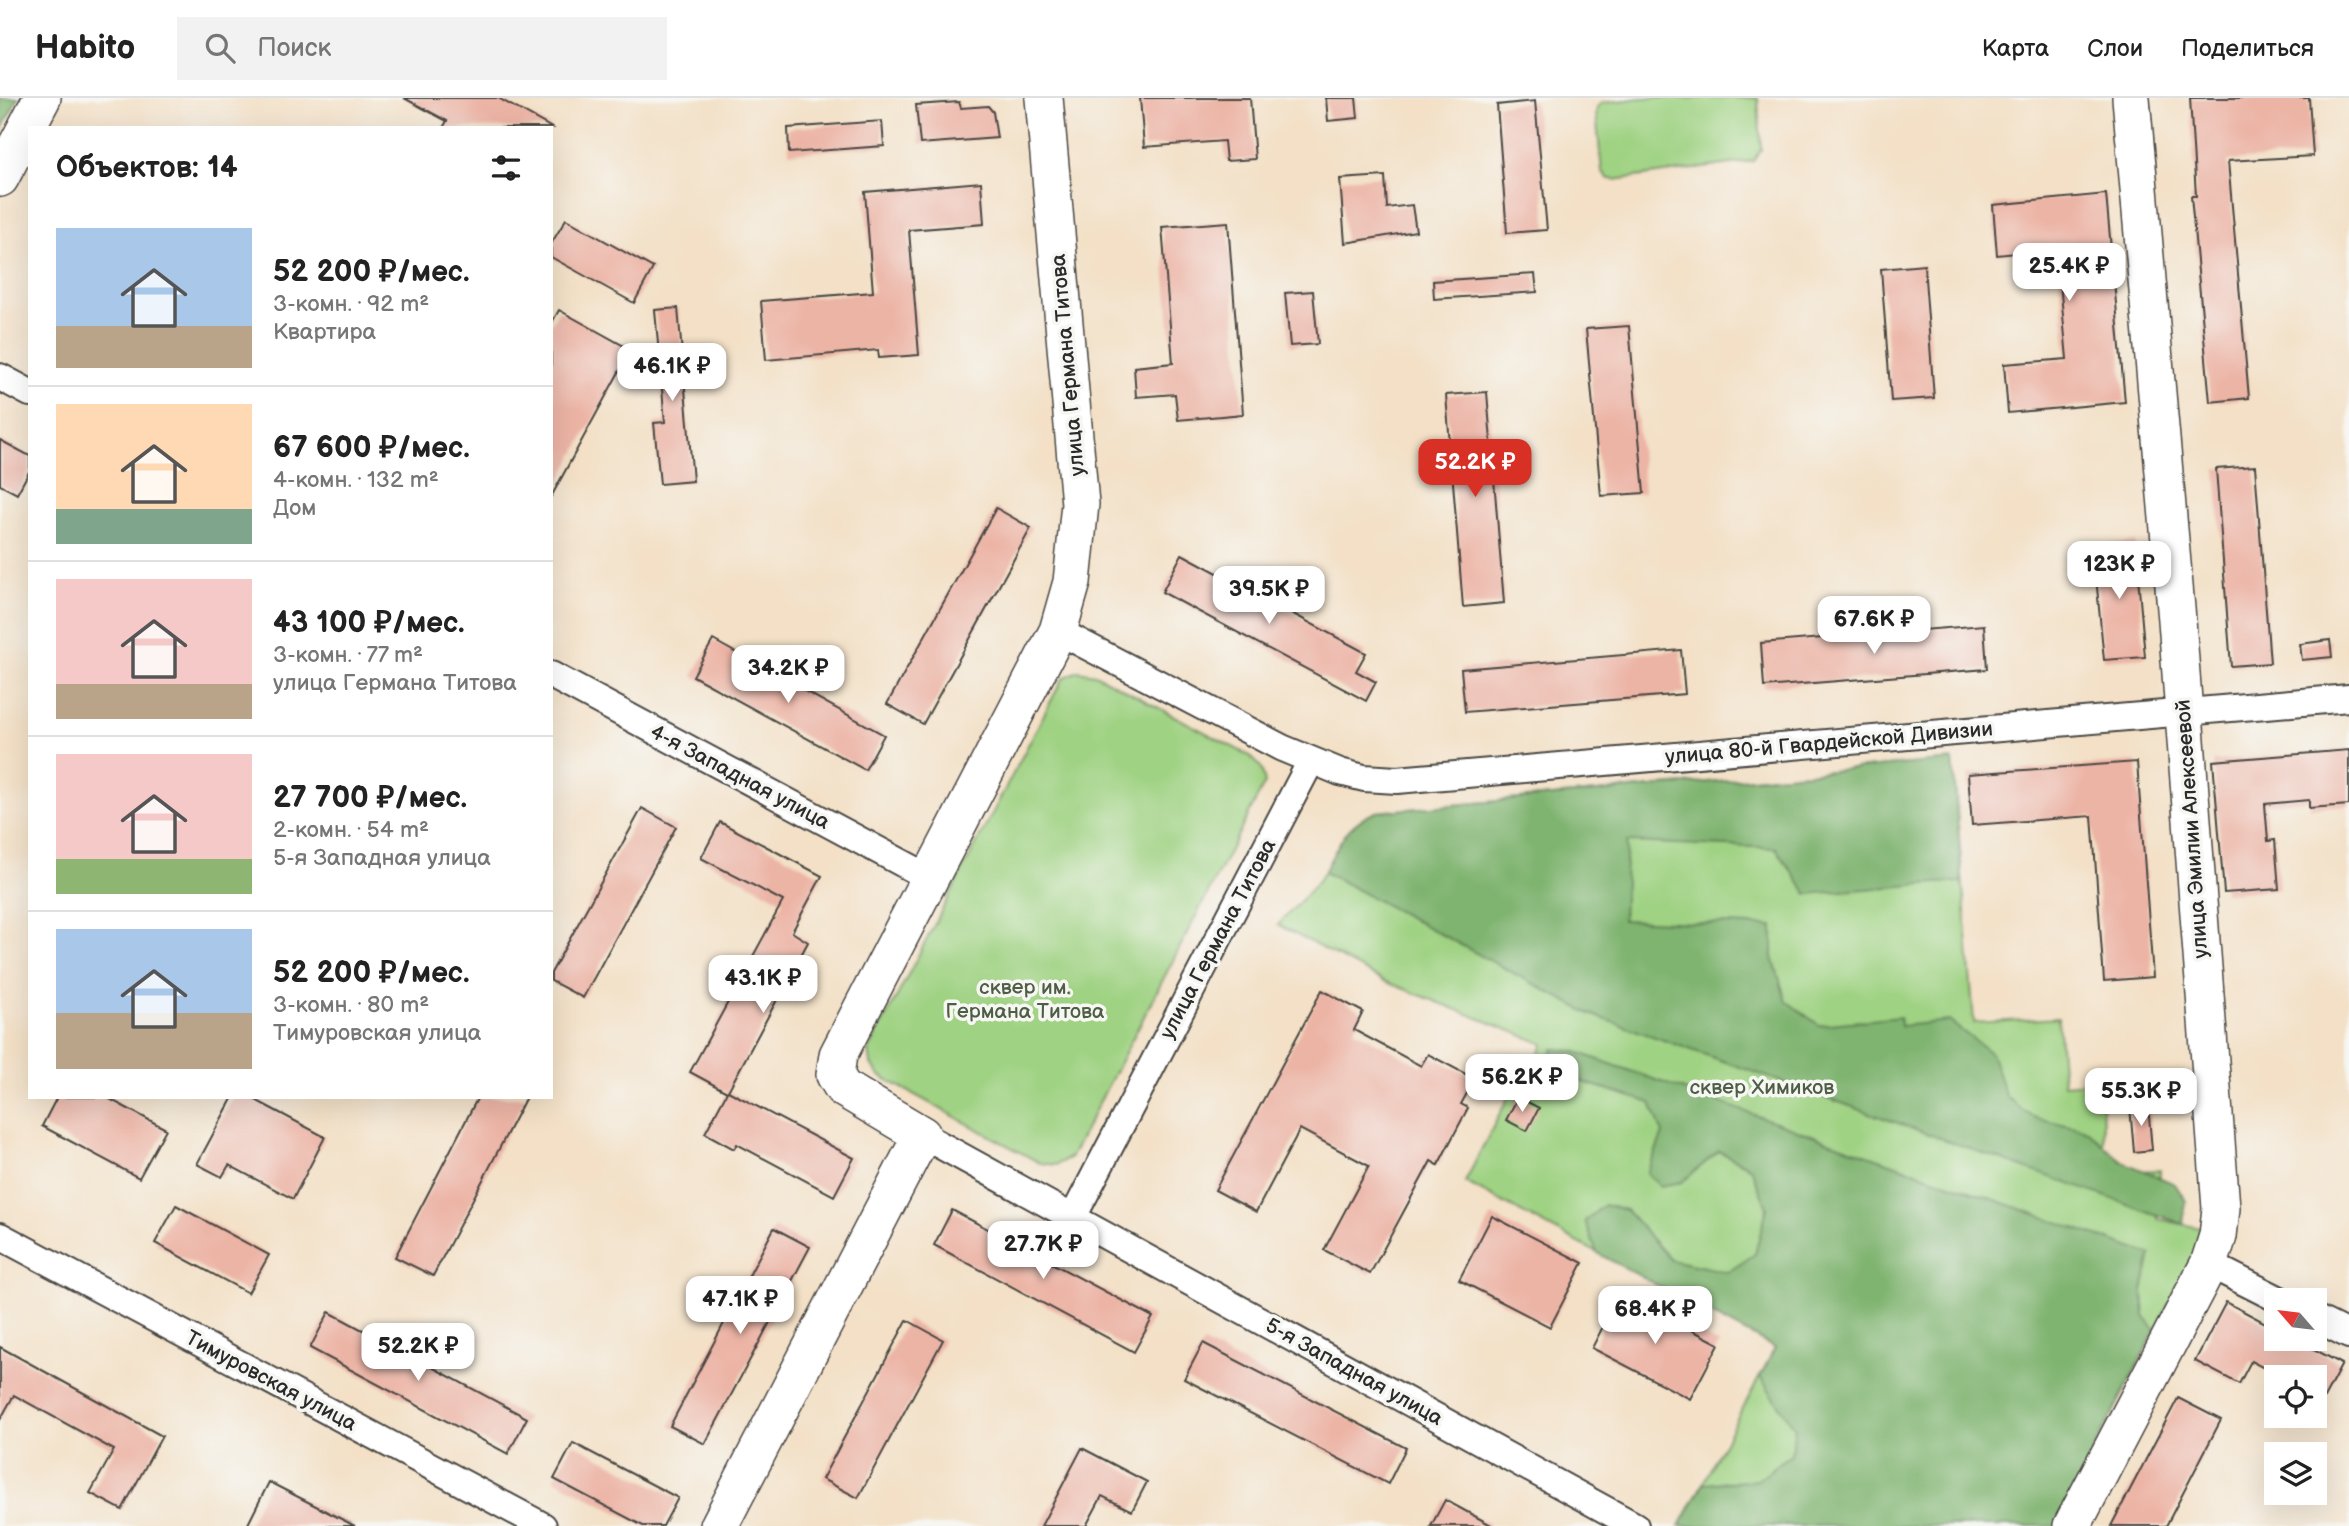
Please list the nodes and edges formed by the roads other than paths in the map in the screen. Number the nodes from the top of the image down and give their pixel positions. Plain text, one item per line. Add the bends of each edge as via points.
1 (43, 98) edge
2 (1044, 98) edge
3 (2131, 98) edge
4 (0, 178) edge
5 (0, 377) edge
6 (28, 392) edge
7 (1058, 631) junction
8 (553, 676) edge
9 (2349, 698) edge
10 (2183, 713) junction
11 (1311, 761) junction
12 (930, 878) junction
13 (922, 1135) junction
14 (1073, 1217) junction
15 (0, 1236) edge
16 (2209, 1264) junction
17 (2264, 1292) edge
18 (2328, 1324) edge
19 (2349, 1335) edge
20 (543, 1526) edge
21 (719, 1526) edge
22 (1635, 1526) edge
23 (2072, 1526) edge

1 - 4 street
2 - 7 street, улица Германа Титова via 1080,504 1072,582
3 - 10 street, улица Эмилии Алексеевой
5 - 6 street
7 - 11 street
7 - 12 street, улица Германа Титова
8 - 12 street, 4-я Западная улица
9 - 10 street, улица 80-й Гвардейской Дивизии
10 - 11 street, улица 80-й Гвардейской Дивизии via 1397,780 1364,778
10 - 16 street, улица Эмилии Алексеевой via 2221,1208
11 - 14 street, улица Германа Титова
12 - 13 street, улица Германа Титова via 838,1055 835,1075 843,1088
13 - 14 street, улица Германа Титова
13 - 21 street
14 - 22 street, 5-я Западная улица
15 - 20 street, Тимуровская улица
16 - 17 street
16 - 23 street, улица Эмилии Алексеевой
18 - 19 street

